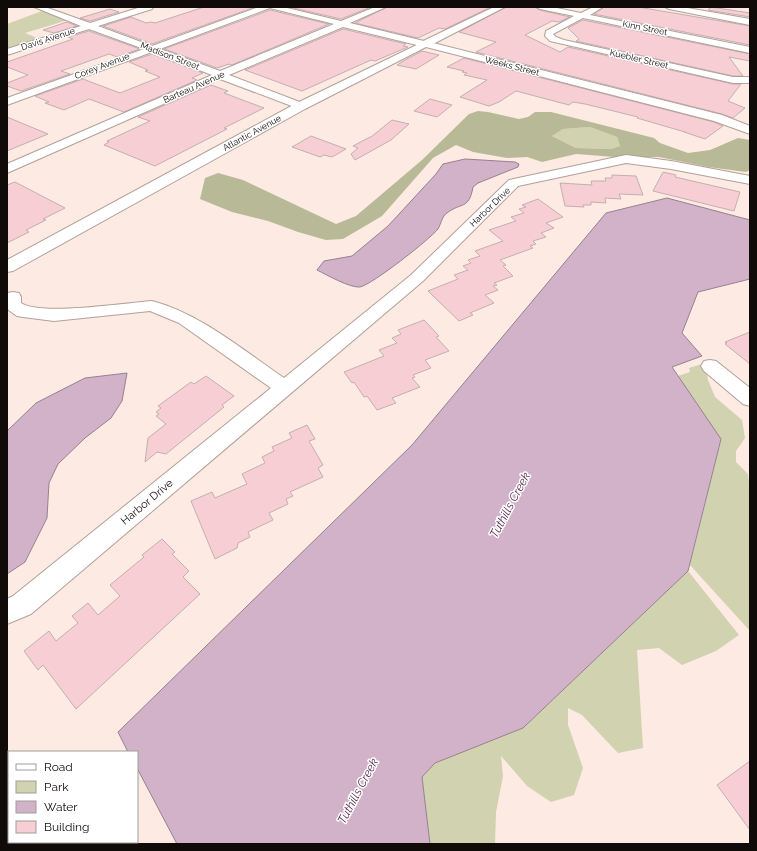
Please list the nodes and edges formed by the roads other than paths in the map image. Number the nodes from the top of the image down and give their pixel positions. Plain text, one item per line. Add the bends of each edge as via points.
1 (38, 7) edge
2 (149, 7) edge
3 (266, 7) edge
4 (273, 7) edge
5 (382, 7) edge
6 (501, 7) edge
7 (540, 7) edge
8 (599, 7) edge
9 (669, 7) edge
10 (583, 16) junction
11 (750, 22) edge
12 (344, 24) junction
13 (88, 26) junction
14 (425, 44) junction
15 (150, 48) junction
16 (750, 50) edge
17 (7, 52) edge
18 (220, 75) junction
19 (750, 80) edge
20 (7, 102) edge
21 (301, 106) junction
22 (750, 130) edge
23 (7, 169) edge
24 (750, 180) edge
25 (7, 267) edge
26 (10, 296) edge
27 (710, 366) dead end
28 (285, 388) junction
29 (750, 399) edge
30 (7, 612) edge

1 - 13 street, Madison Street
2 - 13 street, Davis Avenue
3 - 15 street, Corey Avenue
4 - 12 street, Weeks Street
5 - 12 street, Barteau Avenue
6 - 14 main road, Atlantic Avenue
7 - 10 street, Kinn Street
8 - 10 street
9 - 11 street
10 - 16 street, Kinn Street
10 - 19 street, Kuebler Street via 550,33 549,36 562,42 732,80
12 - 14 street, Weeks Street
12 - 18 street, Barteau Avenue
13 - 15 street, Madison Street
13 - 17 street, Davis Avenue
14 - 21 main road, Atlantic Avenue
14 - 22 main road, Weeks Street via 711,116
15 - 18 street, Madison Street
15 - 20 street, Corey Avenue
18 - 21 street, Madison Street
18 - 23 street, Barteau Avenue
21 - 25 main road, Atlantic Avenue
24 - 28 street, Harbor Drive via 626,159 514,183 417,278
26 - 28 street via 13,305 23,312 54,315 152,306 185,318
27 - 29 street
28 - 30 street, Harbor Drive via 22,605

